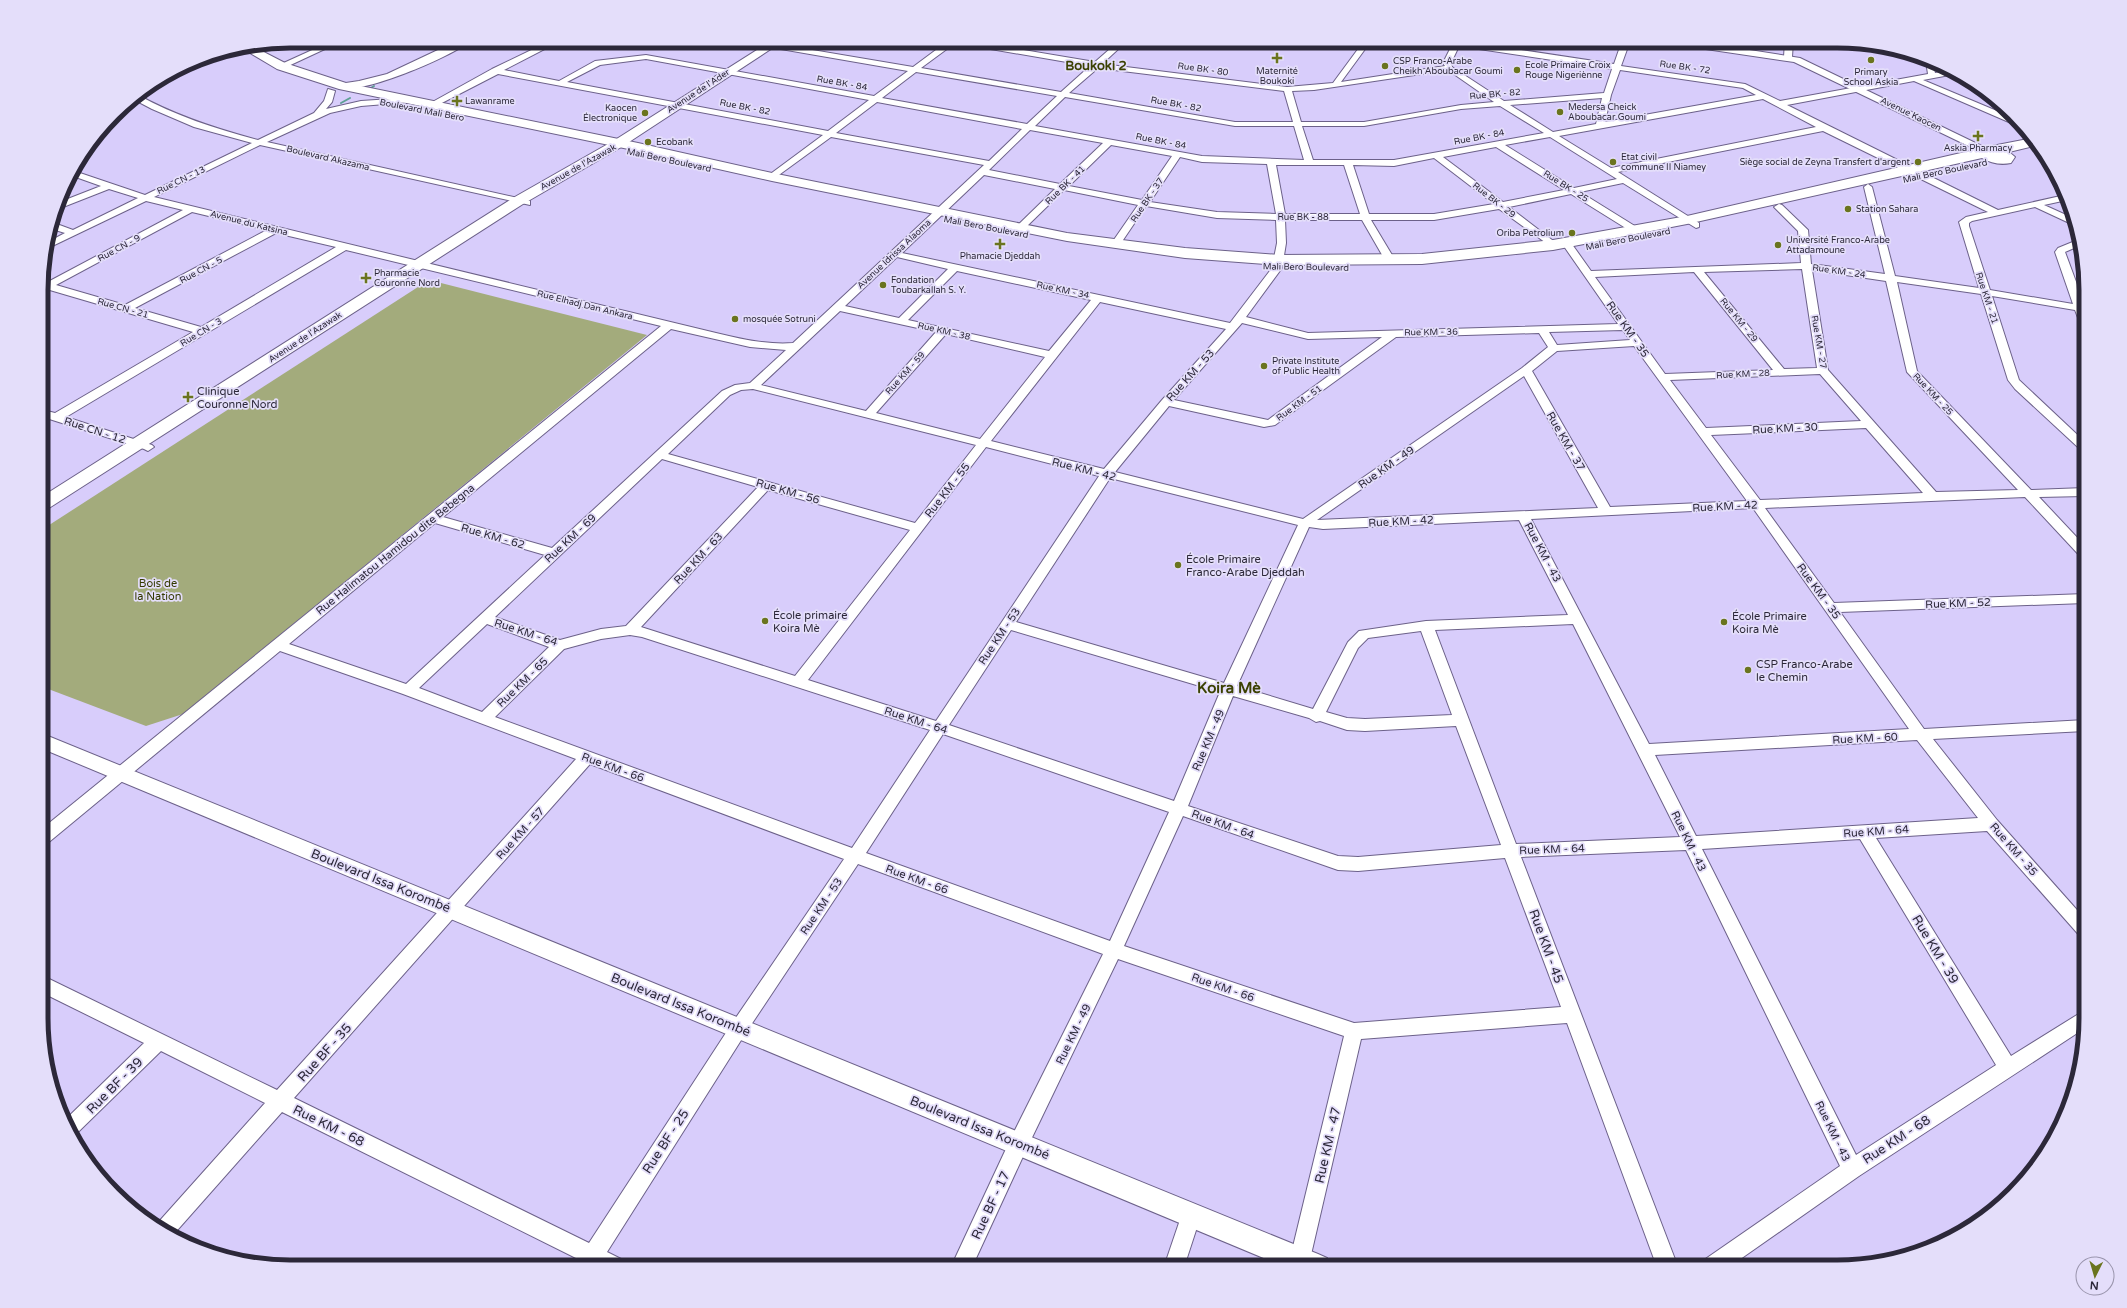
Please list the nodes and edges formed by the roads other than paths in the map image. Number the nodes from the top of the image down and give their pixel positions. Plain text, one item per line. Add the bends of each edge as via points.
1 (322, 48) edge
2 (450, 48) edge
3 (542, 48) edge
4 (767, 48) edge
5 (801, 48) edge
6 (945, 48) edge
7 (996, 48) edge
8 (1115, 48) edge
9 (1362, 48) edge
10 (1455, 48) edge
11 (1496, 48) edge
12 (1624, 48) edge
13 (1720, 48) edge
14 (1789, 48) edge
15 (254, 51) edge
16 (240, 54) edge
17 (1788, 58) junction
18 (1096, 65) junction
19 (281, 66) junction
20 (1930, 66) edge
21 (1617, 67) junction
22 (1449, 68) junction
23 (915, 70) junction
24 (495, 71) junction
25 (727, 73) junction
26 (1945, 73) edge
27 (398, 74) junction
28 (1932, 76) junction
29 (1915, 79) junction
30 (560, 83) junction
31 (1335, 85) junction
32 (337, 89) junction
33 (1287, 89) junction
34 (1859, 89) junction
35 (1607, 95) junction
36 (1063, 96) junction
37 (1765, 96) junction
38 (379, 98) junction
39 (140, 100) edge
40 (875, 100) junction
41 (1501, 103) junction
42 (1779, 104) junction
43 (431, 105) junction
44 (677, 105) junction
45 (1993, 105) edge
46 (1982, 108) junction
47 (316, 114) junction
48 (2007, 118) edge
49 (1298, 125) junction
50 (1600, 125) junction
51 (1028, 128) junction
52 (1824, 128) junction
53 (830, 134) junction
54 (1551, 134) junction
55 (258, 142) junction
56 (1109, 142) junction
57 (1497, 144) junction
58 (2029, 144) edge
59 (614, 146) junction
60 (2034, 150) edge
61 (1995, 154) junction
62 (1177, 155) junction
63 (1436, 156) junction
64 (1271, 162) junction
65 (1309, 162) junction
66 (1348, 163) junction
67 (991, 164) junction
68 (1611, 171) junction
69 (983, 172) junction
70 (1915, 173) junction
71 (77, 176) edge
72 (772, 177) junction
73 (1624, 180) junction
74 (108, 186) junction
75 (1868, 187) junction
76 (1062, 188) junction
77 (1573, 190) junction
78 (1816, 194) junction
79 (145, 198) junction
80 (2061, 198) edge
81 (523, 202) junction
82 (1144, 203) junction
83 (64, 204) edge
84 (2036, 204) junction
85 (1501, 206) junction
86 (1779, 207) junction
87 (192, 209) junction
88 (1995, 212) junction
89 (936, 214) junction
90 (1281, 217) junction
91 (1365, 217) junction
92 (2068, 220) edge
93 (1691, 223) junction
94 (56, 227) edge
95 (1021, 227) junction
96 (276, 229) junction
97 (1634, 230) junction
98 (73, 233) junction
99 (53, 243) edge
100 (1116, 244) junction
101 (2074, 244) edge
102 (345, 246) junction
103 (1564, 246) junction
104 (894, 254) junction
105 (1390, 260) junction
106 (1278, 264) junction
107 (424, 265) junction
108 (1806, 266) junction
109 (955, 267) junction
110 (1697, 269) junction
111 (1590, 274) junction
112 (1891, 279) junction
113 (48, 284) edge
114 (48, 287) edge
115 (1986, 292) junction
116 (1098, 298) junction
117 (2079, 301) edge
118 (838, 307) junction
119 (2079, 308) edge
120 (126, 309) junction
121 (901, 322) junction
122 (1236, 323) junction
123 (669, 325) junction
124 (1625, 327) junction
125 (1542, 329) junction
126 (203, 331) junction
127 (943, 331) junction
128 (1394, 333) junction
129 (742, 342) junction
130 (1637, 343) junction
131 (797, 346) junction
132 (1554, 348) junction
133 (1051, 355) junction
134 (780, 361) junction
135 (1526, 370) junction
136 (1823, 371) junction
137 (1781, 372) junction
138 (1664, 377) junction
139 (753, 386) junction
140 (733, 388) joint
141 (1166, 402) junction
142 (48, 414) edge
143 (868, 415) junction
144 (57, 417) junction
145 (1868, 424) junction
146 (1703, 432) junction
147 (2079, 442) edge
148 (983, 444) junction
149 (143, 446) junction
150 (659, 455) junction
151 (1106, 475) junction
152 (766, 485) junction
153 (2079, 492) edge
154 (2029, 494) junction
155 (1933, 496) junction
156 (48, 501) edge
157 (1756, 504) junction
158 (48, 511) edge
159 (1606, 511) junction
160 (1523, 515) junction
161 (433, 518) junction
162 (1305, 523) junction
163 (918, 528) junction
164 (2079, 546) edge
165 (554, 554) junction
166 (2079, 598) edge
167 (1831, 608) junction
168 (485, 618) junction
169 (1578, 619) junction
170 (1007, 624) junction
171 (1426, 626) junction
172 (630, 630) junction
173 (278, 645) junction
174 (559, 645) junction
175 (798, 682) junction
176 (1229, 688) junction
177 (408, 690) junction
178 (1316, 717) junction
179 (484, 719) junction
180 (1462, 720) junction
181 (939, 727) junction
182 (2079, 727) edge
183 (1921, 735) junction
184 (48, 743) edge
185 (1645, 750) junction
186 (587, 757) junction
187 (121, 773) junction
188 (1179, 808) junction
189 (1992, 824) junction
190 (1864, 831) junction
191 (48, 833) edge
192 (1691, 843) junction
193 (1512, 851) junction
194 (855, 856) junction
195 (452, 910) junction
196 (2079, 922) edge
197 (1114, 950) junction
198 (48, 987) edge
199 (1572, 1014) junction
200 (2079, 1023) edge
201 (739, 1028) junction
202 (1354, 1031) junction
203 (159, 1041) junction
204 (2007, 1067) junction
205 (279, 1101) junction
206 (73, 1126) edge
207 (1019, 1143) junction
208 (1852, 1169) junction
209 (1191, 1215) junction
210 (167, 1227) edge
211 (593, 1256) junction
212 (601, 1260) edge
213 (964, 1260) edge
214 (1176, 1260) edge
215 (1302, 1260) edge
216 (1310, 1260) edge
217 (1666, 1260) edge
218 (1720, 1260) edge

1 - 19 street
2 - 27 street
3 - 24 street
4 - 25 main road, Avenue de l'Ader
5 - 23 street, Rue BK - 82
6 - 23 street
7 - 18 street, Rue BK - 80
8 - 18 street, Avenue Idrissa Alaoma
9 - 31 street
10 - 22 street via 1447,63
11 - 21 street, Rue BK - 72
12 - 21 street
13 - 17 street, Avenue Kaocen
14 - 17 street
15 - 19 main road, Boulevard Mali Bero
16 - 32 main road, Boulevard Mali Bero via 270,70
17 - 34 street, Avenue Kaocen
18 - 33 street, Rue BK - 80
18 - 36 street, Avenue Idrissa Alaoma
19 - 32 main road, Boulevard Mali Bero
20 - 28 street
21 - 35 street
21 - 37 street, Rue BK - 72 via 1739,85
22 - 31 street, Rue BK - 80
22 - 41 street
23 - 36 street, Rue BK - 82
23 - 40 street
24 - 30 street, Rue BK - 82
24 - 43 street
25 - 30 street, Rue BK - 84 via 639,57 598,63
25 - 40 street, Rue BK - 84
25 - 44 main road, Avenue de l'Ader
26 - 28 street
27 - 32 street via 372,83
27 - 38 street via 383,86
28 - 29 street
29 - 34 street
29 - 46 street
30 - 44 street, Rue BK - 82
31 - 33 street, Rue BK - 80
32 - 38 main road, Boulevard Mali Bero
32 - 47 street, Rue CN - 13
33 - 49 street
34 - 42 street
34 - 61 street, Avenue Kaocen
35 - 41 street, Rue BK - 82
35 - 50 street
36 - 49 street, Rue BK - 82 via 1228,124
36 - 51 street, Avenue Idrissa Alaoma
37 - 42 street, Rue BK - 72
37 - 50 street, Rue BK - 84
38 - 43 main road, Boulevard Mali Bero
38 - 47 street, Rue CN - 13
38 - 59 main road, Boulevard Mali Bero
39 - 55 street, Boulevard Akazama via 187,122
40 - 51 street, Rue BK - 84
40 - 53 street
41 - 49 street, Rue BK - 82 via 1439,110 1364,124
41 - 54 street
42 - 52 street, Rue BK - 72
43 - 59 main road, Boulevard Mali Bero
44 - 53 street, Rue BK - 82
44 - 59 main road, Avenue de l'Ader
45 - 46 street
46 - 48 street
47 - 55 street, Rue CN - 13
49 - 65 street
50 - 54 street, Rue BK - 84
51 - 56 street, Rue BK - 84
51 - 67 street, Avenue Idrissa Alaoma
52 - 68 street
52 - 70 street, Rue BK - 72
53 - 67 street, Rue BK - 82
53 - 72 street
54 - 57 street, Rue BK - 84
54 - 68 street
55 - 79 street, Rue CN - 13
55 - 81 street, Boulevard Akazama
56 - 62 street, Rue BK - 84
56 - 76 street, Rue BK - 41
57 - 63 street, Rue BK - 84
57 - 77 street, Rue BK - 25
58 - 61 main road
59 - 72 main road, Mali Bero Boulevard
59 - 81 main road, Avenue de l'Azawak
59 - 89 main road, Mali Bero Boulevard
60 - 61 main road
61 - 70 main road, Mali Bero Boulevard
62 - 64 street, Rue BK - 84 via 1216,161
62 - 82 street, Rue BK - 37
63 - 66 street, Rue BK - 84 via 1394,163
63 - 85 street, Rue BK - 29
64 - 65 street, Rue BK - 84
64 - 90 street
65 - 66 street, Rue BK - 84
66 - 91 street
67 - 69 street, Avenue Idrissa Alaoma
68 - 73 street
69 - 76 street, Rue BK - 88
69 - 89 street, Avenue Idrissa Alaoma
70 - 75 main road, Mali Bero Boulevard
70 - 78 main road, Mali Bero Boulevard
70 - 88 street, Rue BK - 72
71 - 74 street, Avenue du Katsina
72 - 89 main road, Mali Bero Boulevard
73 - 77 street, Rue BK - 88
73 - 93 street
74 - 79 street, Avenue du Katsina
74 - 83 street
75 - 78 main road, Mali Bero Boulevard
75 - 112 street, Rue KM - 25
76 - 82 street, Rue BK - 88
76 - 95 street, Rue BK - 41
77 - 85 street, Rue BK - 88
77 - 97 street, Rue BK - 25
78 - 86 main road, Mali Bero Boulevard
78 - 93 main road, Mali Bero Boulevard
79 - 87 street, Avenue du Katsina
79 - 98 street, Rue CN - 13
80 - 84 street, Rue KM - 21
81 - 107 main road, Avenue de l'Azawak
82 - 90 street, Rue BK - 88 via 1209,214
82 - 100 street, Rue BK - 37
84 - 88 street, Rue KM - 21
84 - 92 street
85 - 91 street, Rue BK - 88 via 1429,217
85 - 103 street, Rue BK - 29
86 - 93 main road, Mali Bero Boulevard
86 - 108 street, Rue KM - 27 via 1802,228
87 - 96 street, Avenue du Katsina
87 - 113 street, Rue CN - 9
88 - 115 street, Rue KM - 21 via 1964,222
89 - 95 main road, Mali Bero Boulevard
89 - 104 street, Avenue Idrissa Alaoma
89 - 106 main road, Mali Bero Boulevard via 1116,252 1166,258
90 - 91 street, Rue BK - 88
90 - 106 street
91 - 105 street
93 - 97 main road, Mali Bero Boulevard
93 - 103 main road, Mali Bero Boulevard
94 - 98 street
95 - 100 main road, Mali Bero Boulevard
96 - 102 street, Avenue du Katsina
96 - 120 street, Rue CN - 5
97 - 103 main road, Mali Bero Boulevard
98 - 99 street, Rue CN - 13
100 - 106 main road, Mali Bero Boulevard
101 - 117 street via 2060,252
102 - 107 street, Avenue du Katsina
102 - 126 street, Rue CN - 3
103 - 105 main road, Mali Bero Boulevard via 1465,256
103 - 106 main road, Mali Bero Boulevard via 1446,265 1384,268
103 - 111 street, Rue KM - 35
104 - 109 street, Rue KM - 34
104 - 118 street, Avenue Idrissa Alaoma
105 - 106 main road, Mali Bero Boulevard
106 - 122 street, Rue KM - 53
107 - 123 street, Rue Elhadj Dan Ankara
107 - 149 main road, Avenue de l'Azawak
108 - 110 street, Rue KM - 24
108 - 112 street, Rue KM - 24
108 - 136 street, Rue KM - 27
109 - 116 street, Rue KM - 34
109 - 121 street
110 - 111 street, Rue KM - 24
110 - 137 street, Rue KM - 29
111 - 124 street, Rue KM - 35
112 - 115 street, Rue KM - 24
112 - 154 street, Rue KM - 25 via 1910,368 1915,376
114 - 120 street, Rue CN - 21
115 - 119 street, Rue KM - 24
115 - 147 street, Rue KM - 21 via 2016,383
116 - 122 street, Rue KM - 34
116 - 133 street, Rue KM - 55
118 - 121 street, Rue KM - 38
118 - 131 street, Avenue Idrissa Alaoma
120 - 126 street, Rue CN - 21
121 - 127 street, Rue KM - 38
122 - 128 street, Rue KM - 36 via 1308,336
122 - 141 street, Rue KM - 53
123 - 129 street, Rue Elhadj Dan Ankara
123 - 161 street, Rue Halimatou Hamidou dite Bebegna
124 - 125 street, Rue KM - 36
124 - 130 street, Rue KM - 35
125 - 128 street, Rue KM - 36
125 - 132 street
126 - 144 street, Rue CN - 3
127 - 133 street, Rue KM - 38
127 - 143 street, Rue KM - 59
128 - 141 street, Rue KM - 51 via 1271,423 1264,424
129 - 131 street, Rue Elhadj Dan Ankara via 768,346
129 - 134 street, Rue Elhadj Dan Ankara
130 - 132 street
130 - 138 street, Rue KM - 35
131 - 134 street, Avenue Idrissa Alaoma
132 - 135 street, Rue KM - 49
133 - 148 street, Rue KM - 55
134 - 139 street, Avenue Idrissa Alaoma
135 - 159 street, Rue KM - 37
135 - 162 street, Rue KM - 49
136 - 137 street, Rue KM - 28
136 - 145 street, Rue KM - 27
137 - 138 street, Rue KM - 28
138 - 146 street, Rue KM - 35
139 - 140 street, Rue KM - 42
139 - 143 street, Rue KM - 42
140 - 150 street, Rue KM - 69
141 - 151 street, Rue KM - 53
142 - 144 street, Rue CN - 12
143 - 148 street, Rue KM - 42
144 - 149 street, Rue CN - 12
145 - 146 street, Rue KM - 30
145 - 155 street, Rue KM - 27
146 - 157 street, Rue KM - 35
148 - 151 street, Rue KM - 42
148 - 163 street, Rue KM - 55
149 - 156 main road, Avenue de l'Azawak
149 - 158 main road, Avenue de l'Azawak
150 - 152 street, Rue KM - 56
150 - 165 street, Rue KM - 69
151 - 162 street, Rue KM - 42
151 - 170 street, Rue KM - 53
152 - 163 street, Rue KM - 56
152 - 172 street, Rue KM - 63
153 - 154 street, Rue KM - 42
154 - 155 street, Rue KM - 42
154 - 164 street, Rue KM - 25
155 - 157 street, Rue KM - 42
157 - 159 street, Rue KM - 42
157 - 167 street, Rue KM - 35
159 - 160 street, Rue KM - 42
160 - 162 street, Rue KM - 42 via 1335,525
160 - 169 street, Rue KM - 43
161 - 165 street, Rue KM - 62
161 - 173 street, Rue Halimatou Hamidou dite Bebegna
162 - 176 street, Rue KM - 49
163 - 175 street, Rue KM - 55
165 - 168 street, Rue KM - 69
166 - 167 street, Rue KM - 52
167 - 183 street, Rue KM - 35
168 - 174 street, Rue KM - 64
168 - 177 street, Rue KM - 69
169 - 171 street
169 - 185 street, Rue KM - 43
170 - 176 street
170 - 181 street, Rue KM - 53
171 - 178 street via 1364,634 1358,639
171 - 180 street, Rue KM - 45
172 - 174 street, Rue KM - 64 via 601,634
172 - 175 street, Rue KM - 64
173 - 177 street, Rue KM - 66
173 - 187 street, Rue Halimatou Hamidou dite Bebegna
174 - 179 street, Rue KM - 65
175 - 181 street, Rue KM - 64
176 - 178 street
176 - 188 street, Rue KM - 49
177 - 179 street, Rue KM - 66
178 - 180 street via 1365,725
179 - 186 street, Rue KM - 66
180 - 193 street, Rue KM - 45
181 - 188 street, Rue KM - 64
181 - 194 street, Rue KM - 53
182 - 183 street, Rue KM - 60
183 - 185 street, Rue KM - 60
183 - 189 street, Rue KM - 35
184 - 187 street, Boulevard Issa Korombé
185 - 192 street, Rue KM - 43
186 - 194 street, Rue KM - 66
186 - 195 street, Rue KM - 57
187 - 191 street, Rue Halimatou Hamidou dite Bebegna
187 - 195 street, Boulevard Issa Korombé
188 - 193 street, Rue KM - 64 via 1338,863 1358,864
188 - 197 street, Rue KM - 49
189 - 190 street, Rue KM - 64
189 - 196 street, Rue KM - 35
190 - 192 street, Rue KM - 64
190 - 204 street, Rue KM - 39
192 - 193 street, Rue KM - 64
192 - 208 street, Rue KM - 43
193 - 199 street, Rue KM - 45
194 - 197 street, Rue KM - 66
194 - 201 street, Rue KM - 53
195 - 201 street, Boulevard Issa Korombé
195 - 205 street, Rue BF - 35
197 - 202 street, Rue KM - 66
197 - 207 street, Rue KM - 49
198 - 203 street, Rue KM - 68
199 - 202 street, Rue KM - 66
199 - 217 street, Rue KM - 45
200 - 204 street, Rue KM - 68
201 - 207 street, Boulevard Issa Korombé
201 - 211 street, Rue BF - 25
202 - 216 street, Rue KM - 47
203 - 205 street, Rue KM - 68
203 - 206 street, Rue BF - 39
204 - 208 street, Rue KM - 68
205 - 210 street, Rue BF - 35
205 - 211 street, Rue KM - 68
207 - 209 street, Boulevard Issa Korombé
207 - 213 street, Rue BF - 17
208 - 218 street, Rue KM - 68
209 - 214 street
209 - 215 street, Boulevard Issa Korombé
211 - 212 street, Rue KM - 68

